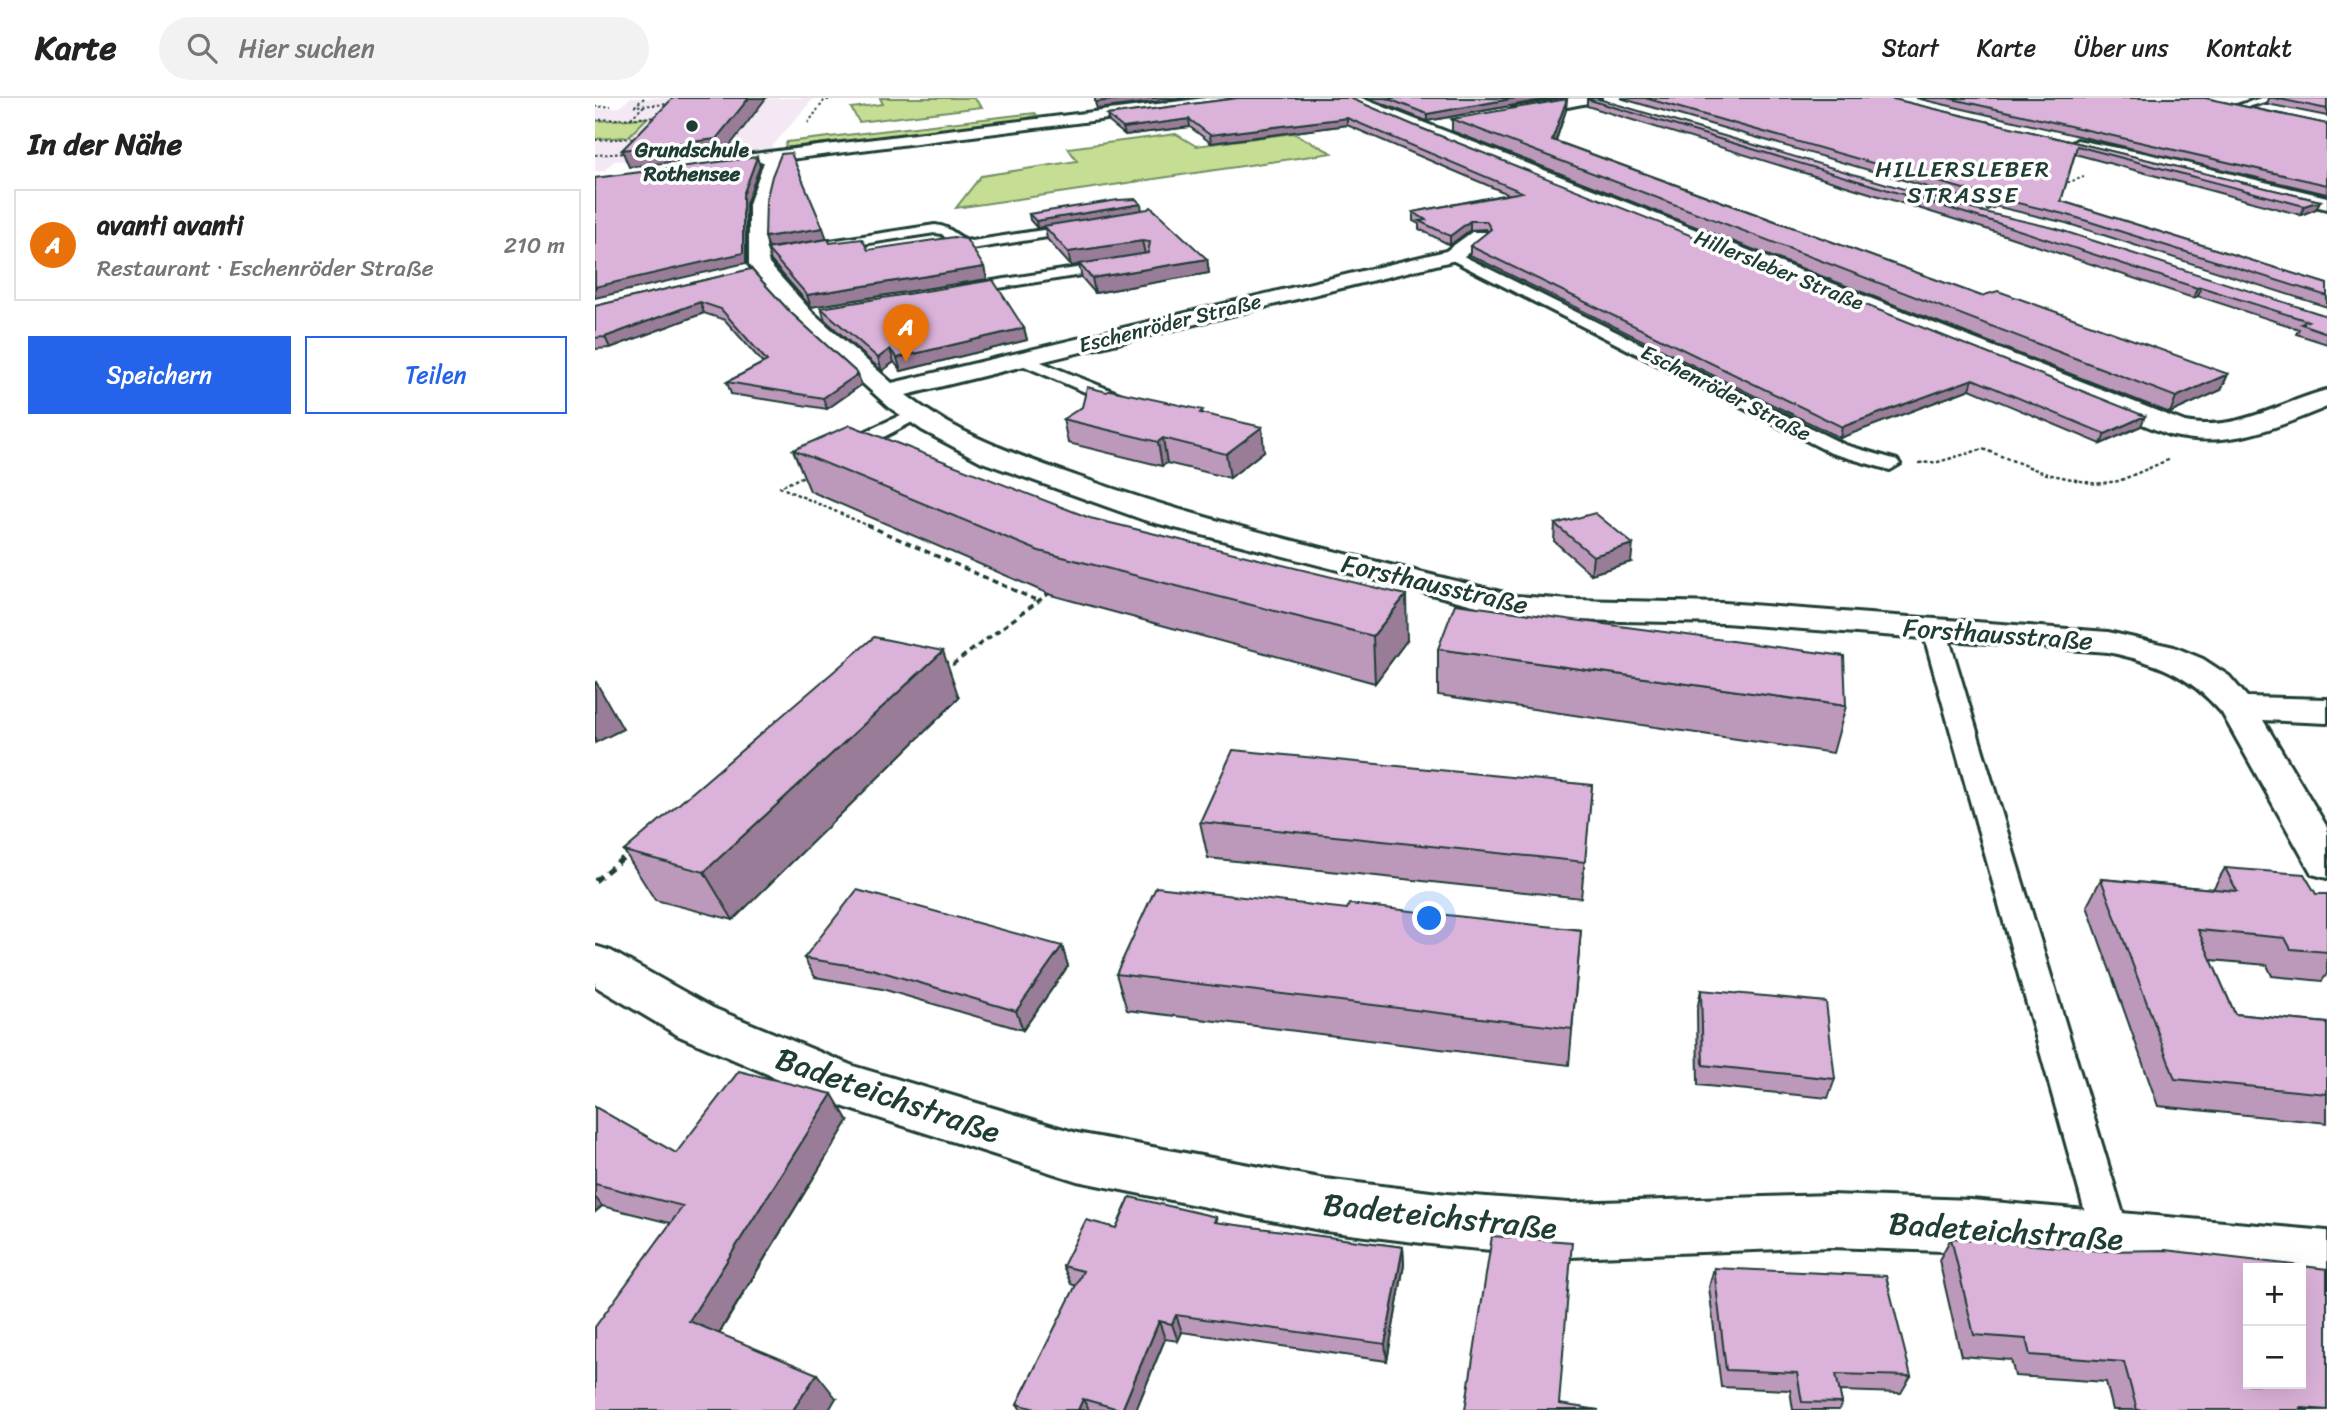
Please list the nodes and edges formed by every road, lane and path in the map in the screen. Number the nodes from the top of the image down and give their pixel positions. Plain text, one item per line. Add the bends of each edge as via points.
1 (644, 98) edge
2 (1242, 98) edge
3 (1348, 98) edge
4 (2273, 98) edge
5 (1599, 99) edge
6 (2233, 104) joint
7 (645, 105) junction
8 (611, 106) dead end
9 (1048, 106) dead end
10 (595, 107) edge
11 (670, 110) edge
12 (1502, 114) edge
13 (2278, 114) edge
14 (631, 118) junction
15 (595, 120) edge
16 (1064, 120) junction
17 (657, 123) edge
18 (1450, 124) edge
19 (1425, 129) junction
20 (595, 140) edge
21 (2058, 141) edge
22 (636, 145) edge
23 (595, 155) edge
24 (776, 156) junction
25 (2141, 158) junction
26 (620, 160) dead end
27 (735, 161) edge
28 (2055, 187) edge
29 (2005, 203) edge
30 (2327, 203) edge
31 (1980, 212) edge
32 (1094, 226) edge
33 (1479, 236) edge
34 (1453, 255) junction
35 (1131, 263) edge
36 (751, 266) junction
37 (941, 293) edge
38 (1021, 359) junction
39 (887, 392) junction
40 (2327, 398) edge
41 (1131, 404) edge
42 (914, 414) junction
43 (2211, 435) junction
44 (865, 439) edge
45 (1891, 464) joint
46 (816, 471) edge
47 (1061, 584) edge
48 (1038, 601) junction
49 (1934, 629) junction
50 (930, 657) edge
51 (2237, 708) junction
52 (2327, 711) edge
53 (637, 847) edge
54 (2327, 863) edge
55 (595, 881) edge
56 (595, 964) edge
57 (2111, 1237) junction
58 (2327, 1259) edge

1 - 7 path via 635,106
2 - 16 street
3 - 19 street, Hillersleber Straße
4 - 6 lane
5 - 12 street
6 - 13 street
7 - 11 path via 676,103
7 - 14 path
8 - 10 path
9 - 16 street
14 - 15 path
14 - 17 path via 664,117
16 - 24 street
18 - 19 street
19 - 43 street, Hillersleber Straße via 2178,429
20 - 22 path via 643,137
21 - 25 street
23 - 26 path via 628,153
24 - 27 street
24 - 36 street via 759,190
25 - 28 path
25 - 30 street
29 - 31 path
32 - 36 lane via 972,245 958,243 948,231 935,229
33 - 34 street, Eschenröder Straße
34 - 38 street, Eschenröder Straße
34 - 45 lane, Eschenröder Straße via 1838,449
35 - 37 lane
36 - 39 street, Forsthausstraße via 813,315
38 - 39 street, Eschenröder Straße
38 - 41 lane
39 - 42 street, Forsthausstraße
40 - 43 street via 2239,431
42 - 44 lane
42 - 49 street, Forsthausstraße via 1004,461 1155,514 1497,602 1549,609 1724,613
43 - 45 path via 2158,465 2106,483 2047,474 1983,449 1938,462
46 - 48 path via 780,487
47 - 48 path
48 - 50 path via 953,664
49 - 51 street, Forsthausstraße via 2108,642 2150,650 2206,676
49 - 57 lane
51 - 52 street
51 - 54 street, Forsthausstraße
53 - 55 path
56 - 57 street, Badeteichstraße via 697,1022 844,1085 1077,1157 1201,1183 1325,1205 1569,1230 1832,1221
57 - 58 street, Badeteichstraße

